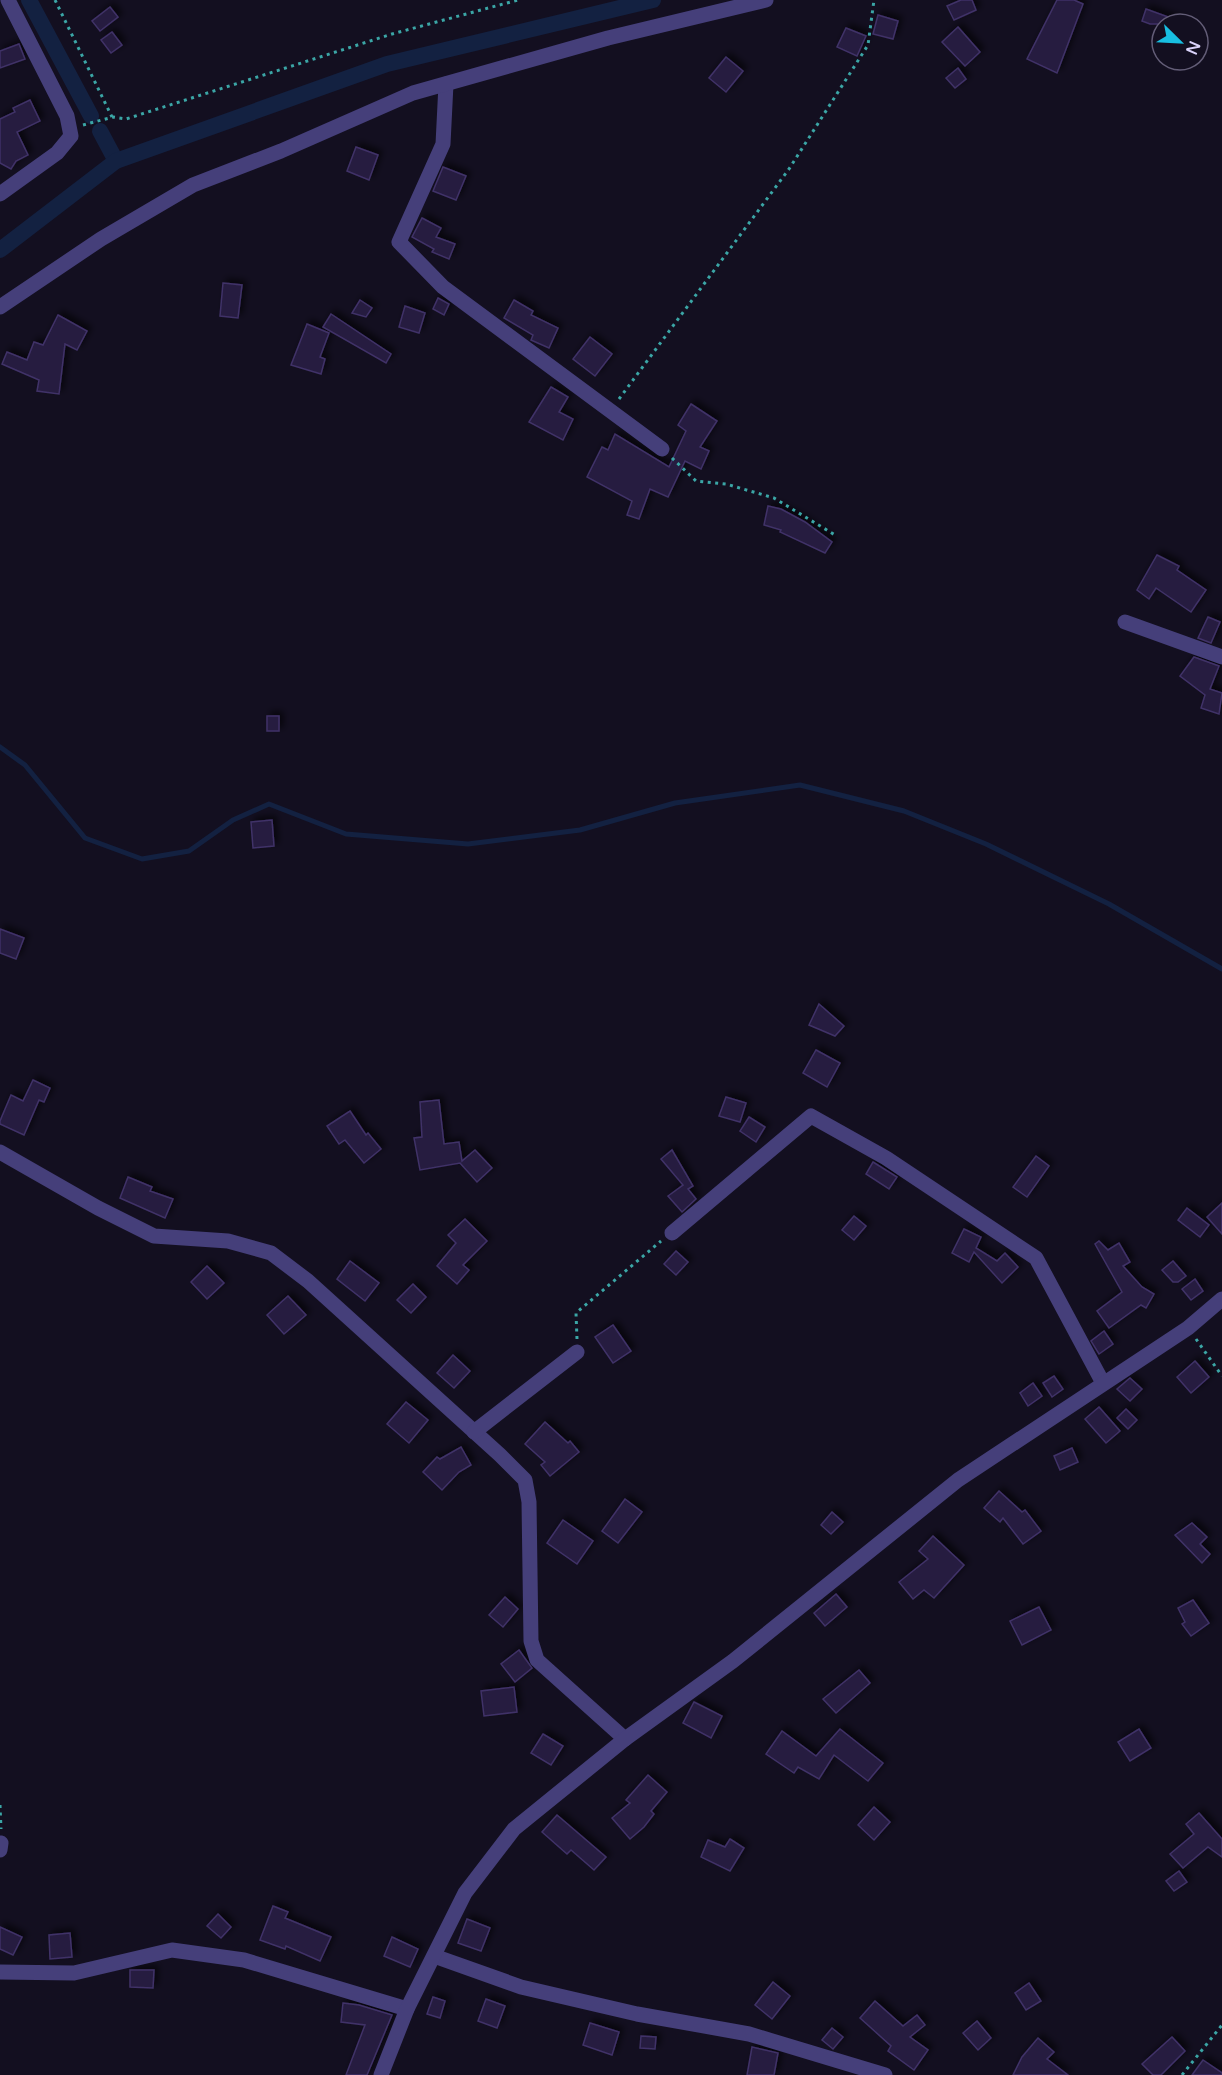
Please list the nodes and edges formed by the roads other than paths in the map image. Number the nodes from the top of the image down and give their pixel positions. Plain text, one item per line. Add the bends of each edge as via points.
1 (8, 0) edge
2 (766, 0) edge
3 (446, 84) junction
4 (0, 194) edge
5 (0, 307) edge
6 (662, 449) road end
7 (1125, 622) dead end
8 (1222, 657) edge
9 (0, 1152) edge
10 (672, 1233) road end
11 (1222, 1299) edge
12 (577, 1352) road end
13 (1103, 1383) junction
14 (474, 1432) junction
15 (625, 1739) junction
16 (434, 1956) junction
17 (0, 1972) edge
18 (407, 2008) junction
19 (381, 2075) edge
20 (885, 2075) edge

1 - 4 street via 67,116 71,136 57,153
2 - 3 street via 608,38
3 - 5 street via 413,93 281,151 193,184 101,239
3 - 6 street via 443,144 399,242 443,287
7 - 8 street
9 - 14 street via 154,1236 228,1241 271,1253 308,1281
10 - 13 street via 811,1116 886,1158 1036,1258
11 - 13 street via 1188,1328
12 - 14 street
13 - 15 street via 958,1480 733,1661
14 - 15 street via 525,1480 529,1502 531,1641 537,1660
15 - 16 street via 514,1829 465,1893
16 - 18 street
16 - 20 street via 521,1987 637,2014 749,2034
17 - 18 street via 74,1973 172,1950 244,1960
18 - 19 street

